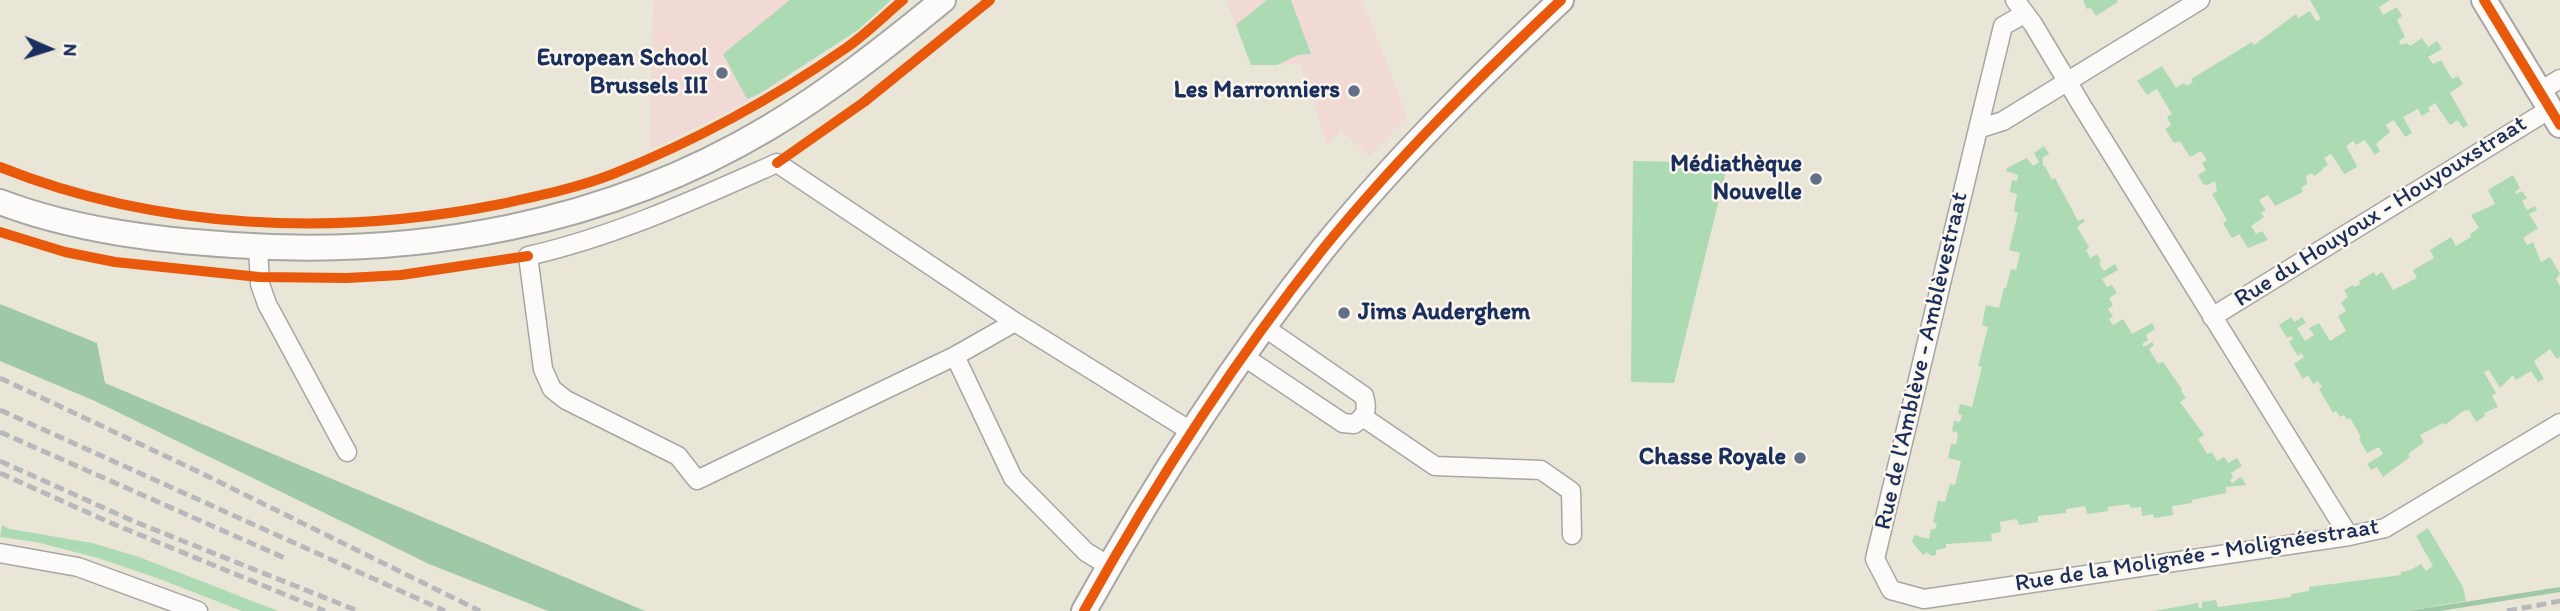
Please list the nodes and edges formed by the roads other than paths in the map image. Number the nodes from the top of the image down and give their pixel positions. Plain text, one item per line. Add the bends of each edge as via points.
1 (943, 0) edge
2 (1561, 0) edge
3 (2200, 0) edge
4 (2484, 0) edge
5 (2020, 7) edge
6 (2067, 81) junction
7 (2554, 106) edge
8 (1978, 129) junction
9 (0, 202) edge
10 (258, 247) junction
11 (2212, 317) junction
12 (1015, 322) junction
13 (1264, 327) junction
14 (956, 356) junction
15 (1244, 356) junction
16 (1363, 417) junction
17 (2560, 423) edge
18 (1192, 432) junction
19 (346, 453) dead end
20 (1572, 535) dead end
21 (2348, 536) junction
22 (0, 553) edge
23 (1109, 566) junction
24 (1891, 590) joint
25 (198, 611) edge
26 (1084, 611) edge

1 - 10 main road via 850,74 767,128 620,198 541,222 466,237 329,249
2 - 13 main road via 1384,179
3 - 6 street
4 - 7 main road
5 - 6 street
5 - 8 street, Rue de l'Amblève - Amblèvestraat via 2003,26
6 - 8 street via 2003,121
6 - 11 street
7 - 11 street, Rue du Houyoux - Houyouxstraat
8 - 24 street, Rue de l'Amblève - Amblèvestraat via 1875,559
9 - 10 main road via 119,233
10 - 19 street via 260,284 267,304
11 - 21 street
12 - 14 street
12 - 14 street via 777,163 648,220 528,256 543,369 552,390 678,456 697,480
12 - 18 street
13 - 15 main road
13 - 16 street via 1364,396 1367,407
14 - 23 street via 1013,478 1086,552
15 - 16 street via 1343,423 1354,424
15 - 18 main road
16 - 20 street via 1435,466 1541,470 1571,491
17 - 21 street, Rue de la Molignée - Molignéestraat via 2385,528
18 - 23 main road
21 - 24 street, Rue de la Molignée - Molignéestraat via 1924,599
22 - 25 street via 78,567
23 - 26 main road

